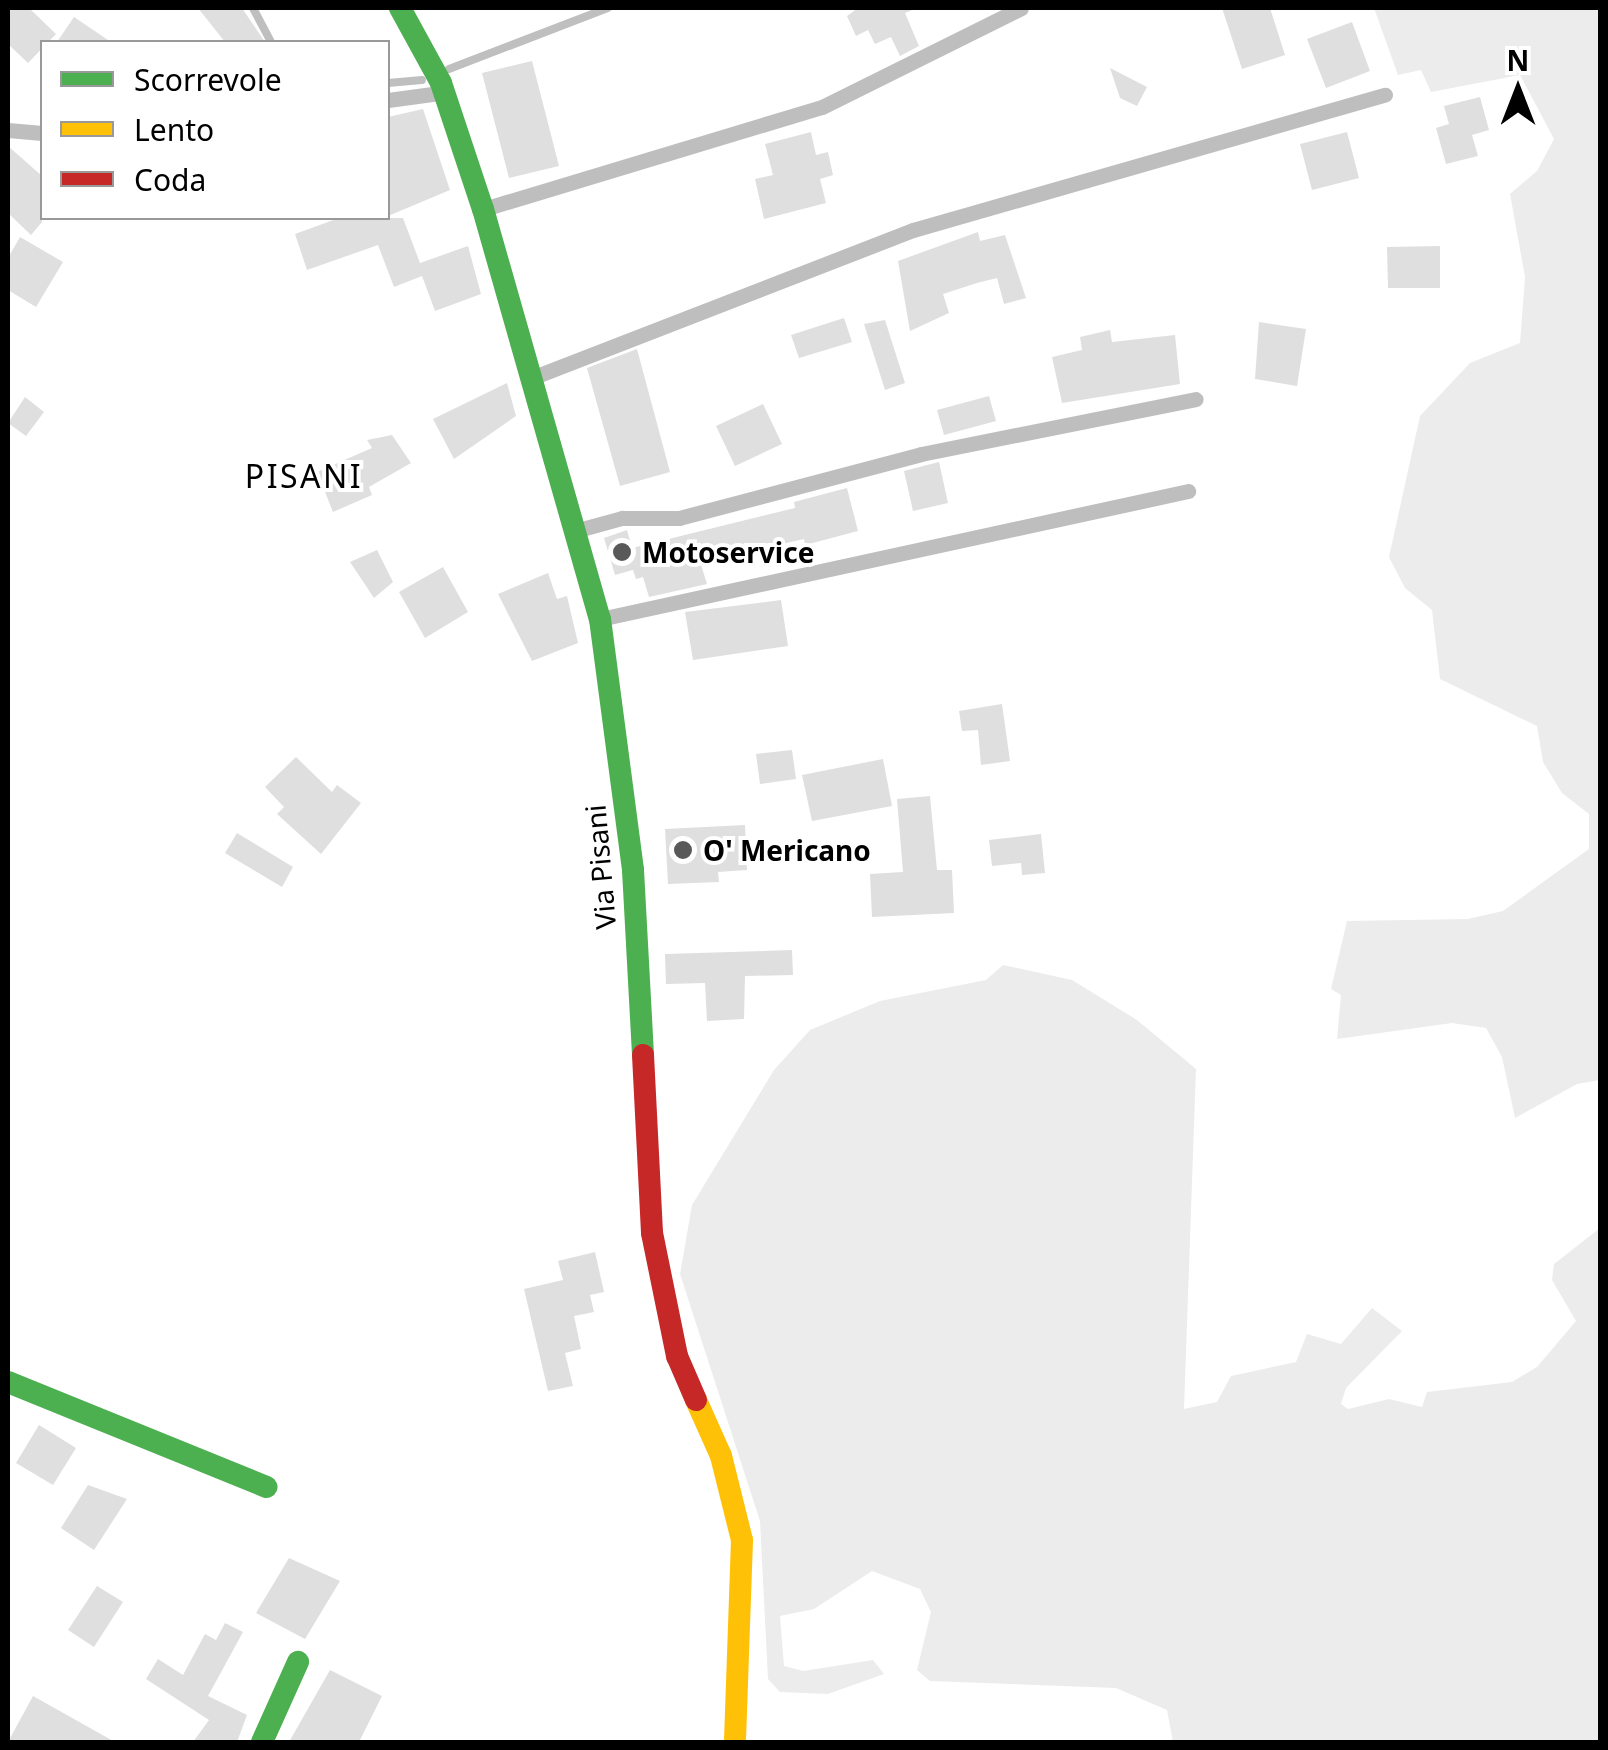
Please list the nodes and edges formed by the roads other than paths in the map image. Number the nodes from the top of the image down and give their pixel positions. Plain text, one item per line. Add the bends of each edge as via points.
1 (400, 8) edge
2 (1021, 8) edge
3 (442, 87) junction
4 (1385, 95) dead end
5 (390, 100) edge
6 (8, 130) edge
7 (40, 133) edge
8 (483, 209) junction
9 (534, 377) junction
10 (1196, 399) dead end
11 (1188, 490) dead end
12 (578, 530) junction
13 (600, 619) junction
14 (8, 1382) edge
15 (266, 1487) dead end
16 (298, 1662) dead end
17 (262, 1742) edge
18 (734, 1742) edge

1 - 3 street, Via Pisani
2 - 8 lane via 822,106
3 - 5 lane
3 - 8 street, Via Pisani
4 - 9 lane via 913,230
6 - 7 lane
8 - 9 street, Via Pisani
9 - 12 street, Via Pisani
10 - 12 lane via 921,454 679,518 622,518
11 - 13 lane
12 - 13 street, Via Pisani
13 - 18 street, Via Pisani via 633,870 652,1233 676,1356 721,1456 742,1540
14 - 15 street
16 - 17 street

